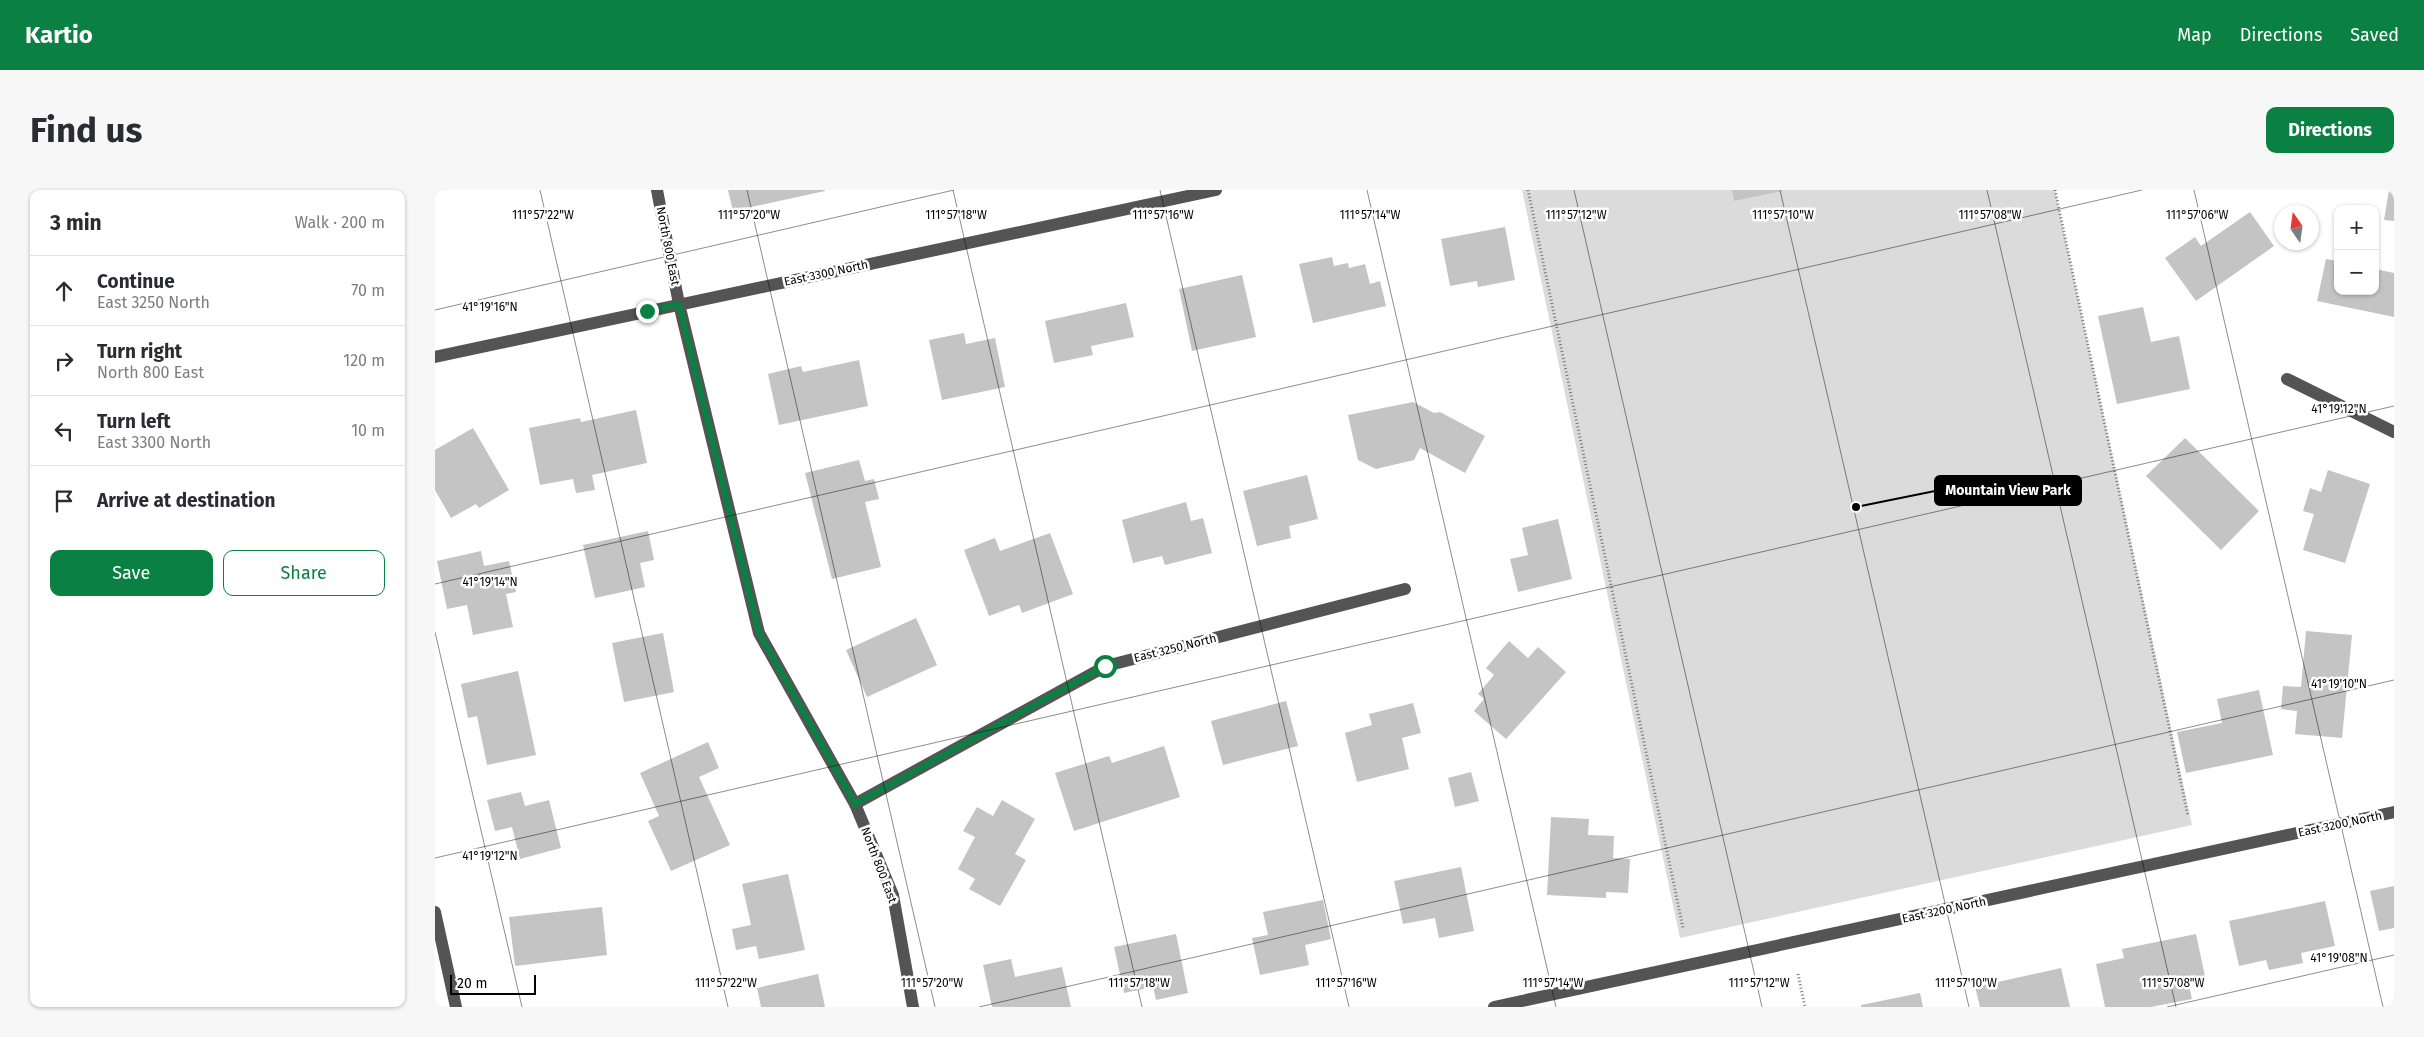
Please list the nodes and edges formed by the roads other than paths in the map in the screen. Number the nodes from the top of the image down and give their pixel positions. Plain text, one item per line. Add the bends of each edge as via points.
1 (657, 190) edge
2 (1216, 190) edge
3 (679, 304) junction
4 (435, 357) edge
5 (2287, 380) dead end
6 (2394, 432) edge
7 (1405, 589) dead end
8 (855, 804) junction
9 (2394, 812) edge
10 (435, 912) edge
11 (455, 1007) edge
12 (913, 1007) edge
13 (1494, 1007) edge

1 - 3 street, North 800 East
2 - 3 street, East 3300 North
3 - 4 street, East 3300 North
3 - 8 street, North 800 East via 759,633
5 - 6 street
7 - 8 street, East 3250 North via 1105,666
8 - 12 street, North 800 East via 893,895
9 - 13 street, East 3200 North
10 - 11 street

